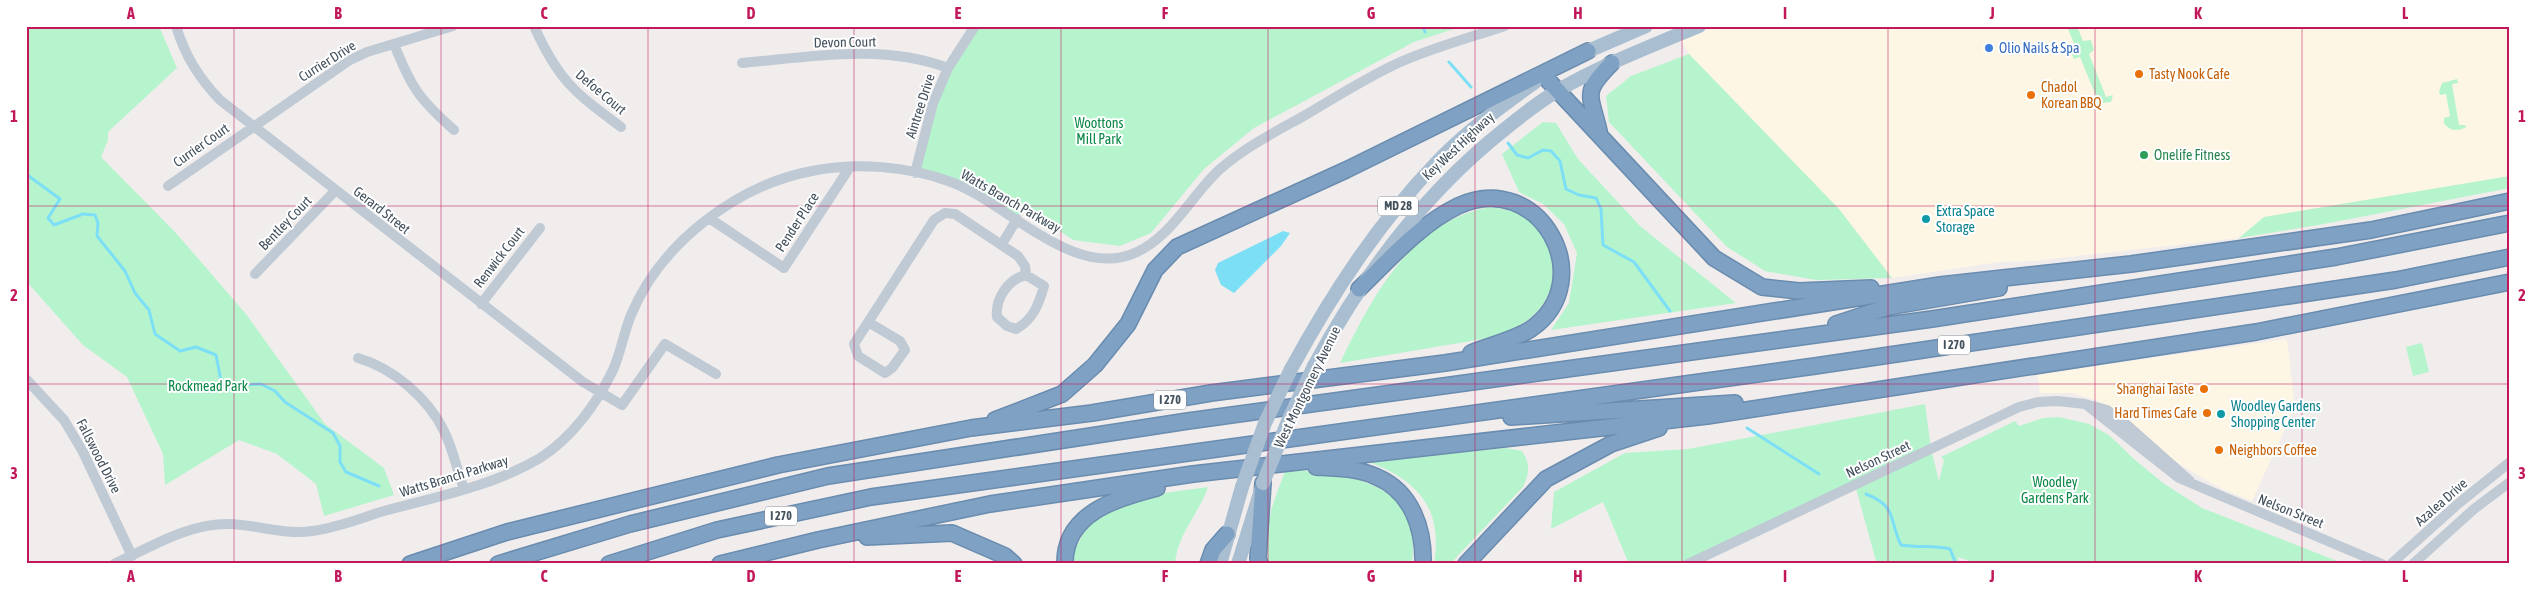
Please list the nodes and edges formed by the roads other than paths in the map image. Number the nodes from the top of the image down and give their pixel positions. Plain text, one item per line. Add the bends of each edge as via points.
1 (176, 26) edge
2 (453, 26) edge
3 (534, 26) edge
4 (974, 26) edge
5 (1505, 26) edge
6 (1646, 26) edge
7 (1699, 26) edge
8 (394, 44) junction
9 (1588, 51) junction
10 (742, 63) dead end
11 (1612, 63) junction
12 (948, 68) junction
13 (1544, 76) junction
14 (1558, 90) junction
15 (251, 127) junction
16 (621, 127) dead end
17 (454, 130) dead end
18 (1600, 135) junction
19 (850, 167) junction
20 (915, 173) junction
21 (168, 186) dead end
22 (335, 191) junction
23 (2510, 201) edge
24 (708, 218) junction
25 (1016, 219) junction
26 (2510, 223) edge
27 (540, 228) dead end
28 (1002, 244) junction
29 (2510, 257) edge
30 (2131, 264) junction
31 (255, 274) dead end
32 (1026, 275) junction
33 (2510, 282) edge
34 (1940, 285) junction
35 (1359, 289) junction
36 (481, 304) junction
37 (868, 322) junction
38 (1799, 335) junction
39 (358, 358) dead end
40 (1445, 363) junction
41 (1291, 369) joint
42 (716, 374) dead end
43 (26, 379) edge
44 (599, 392) junction
45 (1866, 393) junction
46 (1690, 418) junction
47 (1397, 423) junction
48 (971, 428) junction
49 (2510, 462) edge
50 (1282, 464) junction
51 (1217, 471) junction
52 (2510, 482) edge
53 (1263, 483) junction
54 (464, 489) junction
55 (717, 530) junction
56 (1227, 534) junction
57 (818, 540) junction
58 (132, 556) junction
59 (114, 564) edge
60 (410, 564) edge
61 (498, 564) edge
62 (609, 564) edge
63 (640, 564) edge
64 (720, 564) edge
65 (1014, 564) edge
66 (1065, 564) edge
67 (1208, 564) edge
68 (1220, 564) edge
69 (1238, 564) edge
70 (1260, 564) edge
71 (1423, 564) edge
72 (1466, 564) edge
73 (1688, 564) edge
74 (2382, 564) edge
75 (2391, 564) edge
76 (2413, 564) edge

1 - 15 street, Gerard Street via 183,49 202,81
2 - 8 street, Currier Drive
3 - 16 street, Defoe Court via 560,76 582,98
4 - 12 street, Aintree Drive
5 - 25 street, Watts Branch Parkway via 1394,65 1255,143 1218,171 1164,233 1137,252 1094,258 1070,251
6 - 9 main road, MD 28
7 - 11 main road, West Montgomery Avenue / MD 28
8 - 15 street, Currier Drive via 350,60
8 - 17 street via 418,95
9 - 13 main road, Key West Highway / MD 28
9 - 48 highway via 1346,170 1178,247 1155,270 1128,324 1089,370 1062,394
10 - 12 street, Devon Court via 862,53 915,58
11 - 14 main road, West Montgomery Avenue / MD 28
11 - 18 highway via 1595,81 1590,93
12 - 20 street, Aintree Drive via 933,103
13 - 14 highway
13 - 41 main road, Key West Highway / MD 28 via 1480,124 1439,160 1402,200 1374,234 1326,306
14 - 18 highway
14 - 35 main road, West Montgomery Avenue / MD 28 via 1468,158 1413,216
15 - 21 street, Currier Court
15 - 22 street, Gerard Street
18 - 34 highway via 1714,258 1762,287 1799,291
19 - 20 street, Watts Branch Parkway via 892,168
19 - 24 street, Watts Branch Parkway via 815,170 763,185
19 - 24 street, Pender Place via 784,268
20 - 25 street, Watts Branch Parkway via 958,184
22 - 31 street, Bentley Court
22 - 36 street, Gerard Street
23 - 30 highway, I 270 via 2371,230
24 - 44 street, Watts Branch Parkway via 680,242 648,284 632,312 613,370
25 - 28 street
26 - 38 highway, I 270 via 2336,257
27 - 36 street, Renwick Court
28 - 32 street via 1018,256 1025,266
28 - 37 street via 956,214 945,213 934,220
29 - 47 highway, I 270 via 2396,280
30 - 34 highway, I 270
30 - 38 highway via 1888,307
32 - 32 street via 1044,286 1039,304 1016,329 997,317 996,306 1017,277
33 - 45 highway, I 270 via 2256,332
34 - 40 highway, I 270
35 - 40 highway via 1426,225 1459,206 1489,199 1519,204 1531,210 1551,232 1561,261 1558,293 1551,306 1530,330
35 - 53 main road, West Montgomery Avenue / MD 28, bridge via 1314,366
36 - 44 street, Gerard Street
37 - 37 street via 900,341 905,350 885,372 858,356 854,344
38 - 61 highway, I 270 via 1680,355 1178,423 828,476 630,524
39 - 54 street via 382,367 427,404 444,431
40 - 48 highway, I 270
41 - 56 main road, West Montgomery Avenue / MD 28, bridge via 1265,423
42 - 44 street, Gerard Street via 665,344 622,406
43 - 58 street, Fallswood Drive via 64,420 83,452
44 - 54 street, Watts Branch Parkway via 577,427 546,455 514,472
45 - 46 highway, I 270
45 - 47 highway
46 - 50 highway, I 270
46 - 72 highway via 1611,444 1546,479
47 - 55 highway, I 270 via 871,497
48 - 60 highway, I 270 via 778,465 507,532
49 - 75 street, Azalea Drive
50 - 51 highway, I 270
50 - 71 highway via 1354,470 1378,477 1399,491 1421,527
51 - 57 highway, I 270 via 990,504
51 - 66 highway via 1124,496 1092,512 1072,534
52 - 76 street, Azalea Drive via 2474,509
53 - 69 main road, West Montgomery Avenue / MD 28
53 - 70 highway
54 - 58 street, Watts Branch Parkway via 314,531 288,532 230,524 201,526
55 - 62 highway, I 270
55 - 63 highway
56 - 67 highway via 1213,550
56 - 68 main road, West Montgomery Avenue / MD 28
57 - 64 highway, I 270
57 - 65 highway via 952,533 1005,556
58 - 59 street, Watts Branch Parkway
73 - 74 street, Nelson Street via 2019,407 2057,401 2099,407 2118,417 2190,481 2217,496

